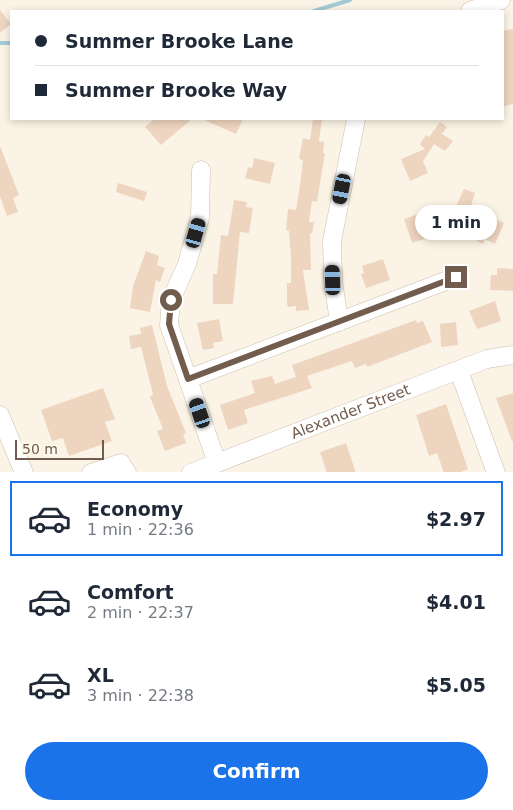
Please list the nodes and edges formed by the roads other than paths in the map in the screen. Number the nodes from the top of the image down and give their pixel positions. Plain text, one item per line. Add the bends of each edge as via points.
1 (501, 0) edge
2 (473, 10) edge
3 (356, 120) edge
4 (201, 170) dead end
5 (456, 277) dead end
6 (339, 322) junction
7 (513, 355) edge
8 (459, 370) junction
9 (188, 379) junction
10 (0, 415) edge
11 (217, 463) junction
12 (24, 472) edge
13 (91, 472) edge
14 (127, 472) edge
15 (191, 472) edge
16 (496, 472) edge

1 - 2 street
3 - 6 street via 332,241
4 - 9 street via 200,218 187,264 171,300 169,324
5 - 6 street
6 - 9 street
7 - 8 street, Alexander Street
8 - 11 street, Alexander Street
8 - 16 street
9 - 11 street
10 - 12 street
11 - 15 street, Alexander Street
13 - 14 street via 120,463

